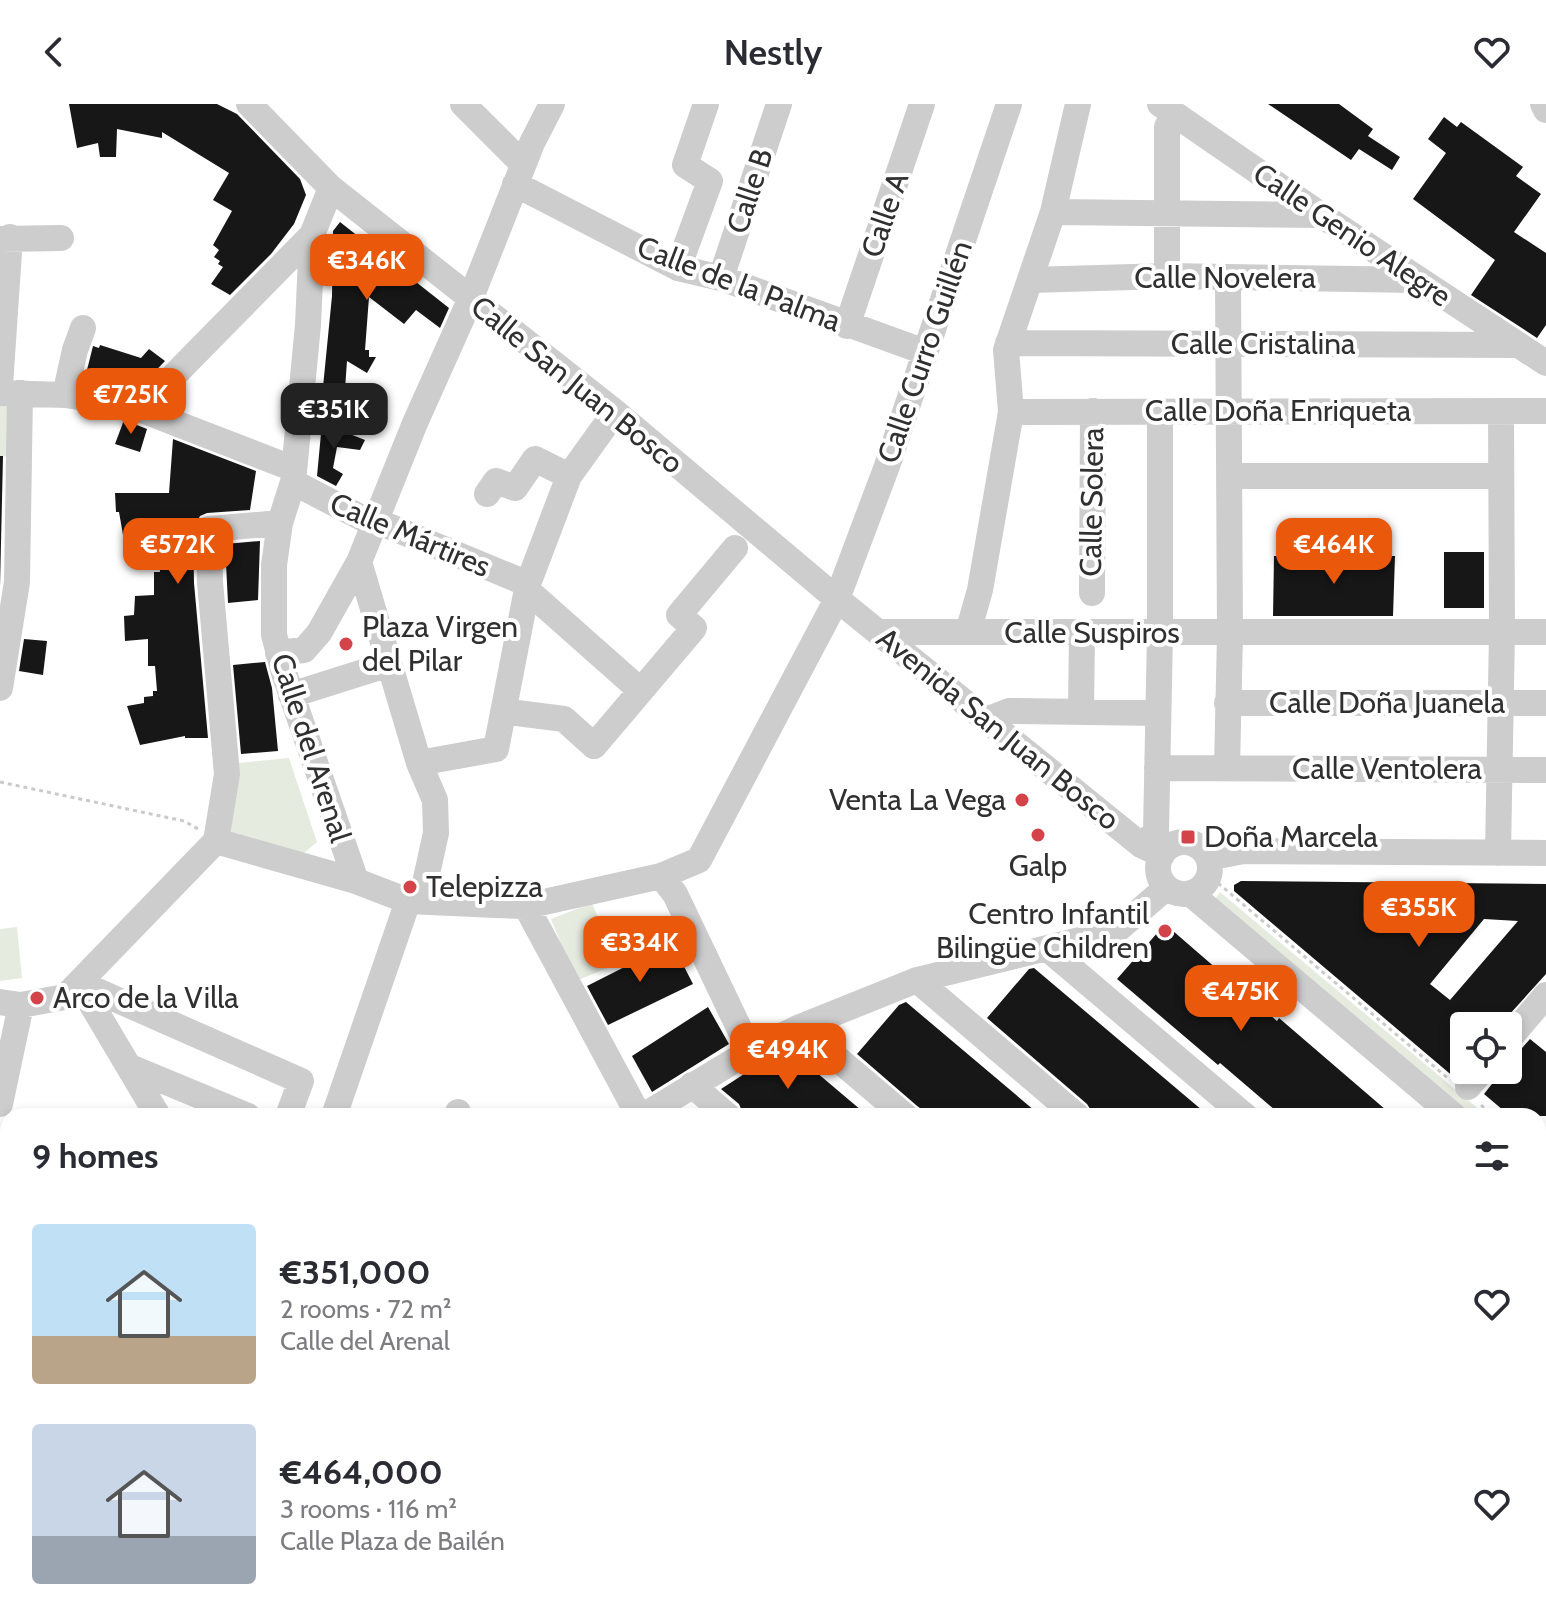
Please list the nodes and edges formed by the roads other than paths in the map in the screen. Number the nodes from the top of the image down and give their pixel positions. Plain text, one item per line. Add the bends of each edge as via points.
1 (249, 104) edge
2 (463, 104) edge
3 (552, 104) edge
4 (706, 104) edge
5 (779, 104) edge
6 (922, 104) edge
7 (1009, 104) edge
8 (1078, 104) edge
9 (1543, 104) edge
10 (1167, 109) edge
11 (1546, 110) edge
12 (519, 174) junction
13 (331, 188) junction
14 (1053, 212) junction
15 (1166, 212) junction
16 (1321, 215) junction
17 (312, 235) junction
18 (5, 238) edge
19 (61, 238) dead end
20 (678, 268) junction
21 (1167, 276) junction
22 (721, 278) junction
23 (1228, 278) junction
24 (1030, 280) junction
25 (1419, 280) junction
26 (470, 300) junction
27 (847, 326) junction
28 (83, 328) dead end
29 (1008, 343) junction
30 (1228, 344) junction
31 (1519, 345) junction
32 (925, 352) junction
33 (1546, 363) edge
34 (7, 391) edge
35 (65, 395) junction
36 (140, 410) junction
37 (1093, 411) junction
38 (1160, 411) junction
39 (1501, 411) junction
40 (1546, 411) edge
41 (615, 412) junction
42 (1011, 412) junction
43 (1230, 412) junction
44 (294, 476) junction
45 (569, 476) junction
46 (1229, 476) junction
47 (1501, 476) junction
48 (487, 494) dead end
49 (374, 520) junction
50 (280, 523) junction
51 (735, 548) dead end
52 (359, 562) junction
53 (9, 581) edge
54 (527, 587) junction
55 (1092, 593) dead end
56 (837, 599) junction
57 (878, 632) junction
58 (1502, 632) junction
59 (1546, 632) edge
60 (961, 633) junction
61 (1082, 633) junction
62 (1160, 633) junction
63 (1230, 634) junction
64 (278, 653) junction
65 (389, 664) junction
66 (921, 667) junction
67 (0, 688) edge
68 (641, 691) junction
69 (291, 695) junction
70 (1227, 703) junction
71 (1499, 703) junction
72 (1546, 703) edge
73 (1081, 712) junction
74 (517, 713) dead end
75 (1158, 713) junction
76 (986, 720) junction
77 (419, 763) junction
78 (1157, 768) junction
79 (1227, 768) junction
80 (1498, 770) junction
81 (1546, 770) edge
82 (216, 841) junction
83 (1151, 850) junction
84 (1498, 853) junction
85 (1546, 853) edge
86 (661, 876) junction
87 (1194, 879) junction
88 (356, 881) junction
89 (415, 901) junction
90 (526, 906) junction
91 (1048, 949) junction
92 (917, 980) junction
93 (79, 983) junction
94 (11, 1004) edge
95 (1542, 1008) edge
96 (800, 1027) junction
97 (1522, 1027) edge
98 (750, 1051) junction
99 (130, 1067) junction
100 (692, 1085) junction
101 (1466, 1091) edge
102 (0, 1104) edge
103 (153, 1108) edge
104 (229, 1108) edge
105 (291, 1108) edge
106 (337, 1108) edge
107 (637, 1108) edge
108 (654, 1108) edge
109 (719, 1108) edge
110 (896, 1108) edge
111 (1068, 1108) edge
112 (1236, 1108) edge

1 - 13 street, Calle San Juan Bosco
2 - 12 street, Calle de la Palma
3 - 12 street
4 - 20 street via 685,165 710,181
5 - 22 street, Calle B
6 - 27 street, Calle A
7 - 32 street, Calle Curro Guillén
8 - 14 street
9 - 11 street
10 - 15 street
10 - 16 street, Calle Genio Alegre
12 - 20 street, Calle de la Palma
12 - 26 street
13 - 17 street, Calle del Arenal
13 - 26 street, Calle San Juan Bosco
14 - 15 street
14 - 24 street
15 - 16 street
15 - 21 street
16 - 25 street, Calle Genio Alegre
17 - 36 street
17 - 44 street, Calle del Arenal
18 - 19 street
18 - 34 street
20 - 22 street, Calle de la Palma
21 - 23 street, Calle Novelera
21 - 24 street, Calle Novelera
22 - 27 street, Calle de la Palma
23 - 25 street, Calle Novelera
23 - 30 street
24 - 29 street
25 - 31 street, Calle Genio Alegre
26 - 41 street, Calle San Juan Bosco
26 - 49 street
27 - 32 street, Calle de la Palma
28 - 35 street
29 - 30 street, Calle Cristalina
29 - 42 street
30 - 31 street, Calle Cristalina
30 - 43 street
31 - 33 street, Calle Genio Alegre
32 - 56 street, Calle Curro Guillén
34 - 35 street, Calle Mártires
34 - 53 street
35 - 36 street, Calle Mártires
36 - 44 street, Calle Mártires
37 - 38 street, Calle Doña Enriqueta
37 - 42 street, Calle Doña Enriqueta
37 - 55 street, Calle Solera
38 - 43 street, Calle Doña Enriqueta
38 - 62 street
39 - 40 street, Calle Doña Enriqueta
39 - 43 street, Calle Doña Enriqueta
39 - 47 street
41 - 45 street
41 - 56 street, Calle San Juan Bosco
42 - 60 street via 980,590
43 - 46 street
44 - 49 street, Calle Mártires
44 - 50 street, Calle del Arenal
45 - 48 street via 535,459 515,488 496,481
45 - 54 street
46 - 47 street
46 - 63 street
47 - 58 street
49 - 52 street
49 - 54 street, Calle Mártires
50 - 64 street, Calle del Arenal via 274,565
50 - 82 street via 209,529 227,774
51 - 68 street via 679,615 694,628
52 - 64 street via 304,650
52 - 65 street
53 - 67 street
54 - 68 street, Calle Mártires
54 - 77 street via 496,749
56 - 57 street, Avenida San Juan Bosco
56 - 86 street, Calle Curro Guillén via 699,860
57 - 60 street, Calle Suspiros
57 - 66 street, Avenida San Juan Bosco
58 - 59 street, Calle Suspiros
58 - 63 street, Calle Suspiros
58 - 71 street
60 - 61 street, Calle Suspiros
60 - 66 street
61 - 62 street, Calle Suspiros
61 - 73 street
62 - 63 street, Calle Suspiros
62 - 75 street
63 - 70 street
64 - 69 street, Calle del Arenal
65 - 69 street
65 - 77 street
66 - 76 street, Avenida San Juan Bosco
68 - 74 street via 594,746 564,719
69 - 88 street, Calle del Arenal
70 - 71 street, Calle Doña Juanela
70 - 79 street
71 - 72 street, Calle Doña Juanela
71 - 80 street
73 - 75 street
73 - 76 street via 1009,711
75 - 78 street
76 - 83 street, Avenida San Juan Bosco
77 - 89 street via 435,800 436,833
78 - 79 street, Calle Ventolera
78 - 83 street
79 - 80 street, Calle Ventolera
80 - 81 street, Calle Ventolera
80 - 84 street
82 - 88 street, Calle Curro Guillén
82 - 93 street
83 - 87 street via 1158,872
83 - 87 street via 1182,842 1198,846
84 - 85 street
84 - 87 street via 1243,851
86 - 90 street, Calle Curro Guillén
86 - 98 street via 675,894
87 - 91 street via 1116,931
87 - 101 street
88 - 89 street, Calle Curro Guillén
89 - 90 street, Calle Curro Guillén
89 - 106 street
90 - 107 street
91 - 92 street
91 - 112 street
92 - 96 street
92 - 111 street
93 - 94 street via 65,997
93 - 99 street
93 - 105 street via 301,1081
94 - 102 street
95 - 97 street
96 - 98 street
96 - 110 street
98 - 100 street
99 - 103 street
99 - 104 street
100 - 108 street
100 - 109 street

